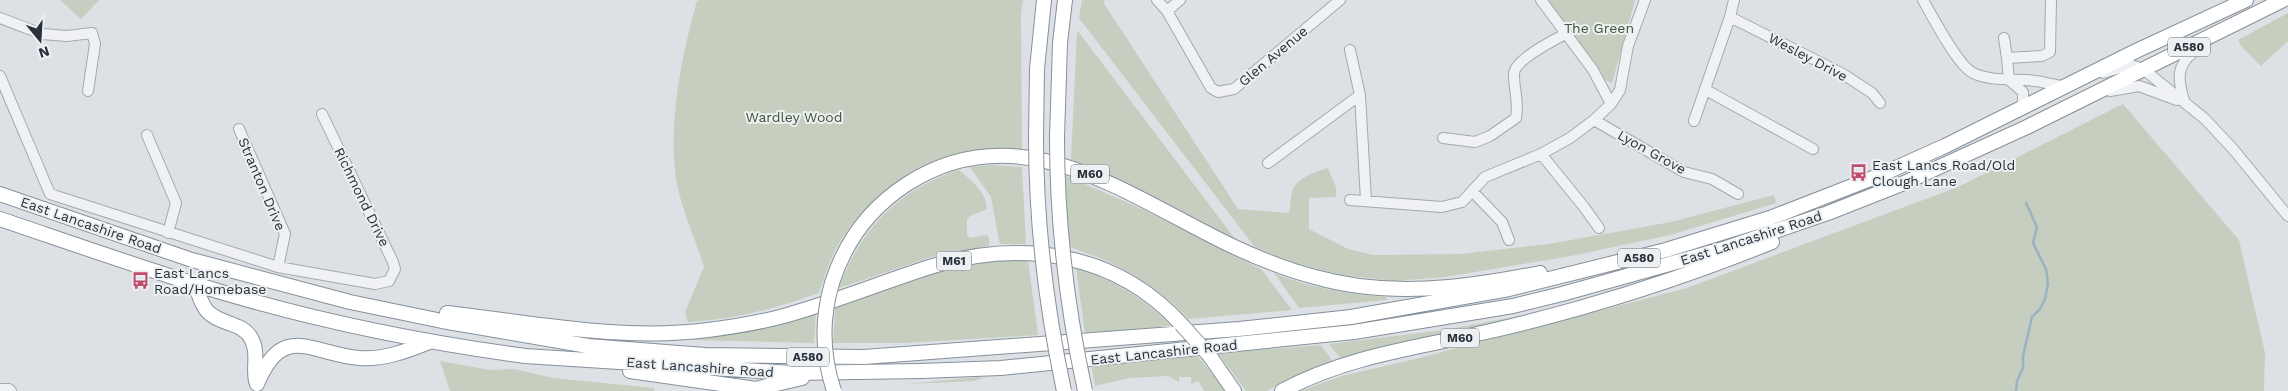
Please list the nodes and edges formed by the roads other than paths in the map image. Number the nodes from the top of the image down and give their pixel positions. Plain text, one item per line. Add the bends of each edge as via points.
1 (1044, 0) edge
2 (1065, 0) edge
3 (1157, 0) edge
4 (1180, 0) edge
5 (1340, 0) edge
6 (1541, 0) edge
7 (1645, 0) edge
8 (1734, 0) edge
9 (1922, 0) edge
10 (2051, 0) edge
11 (2246, 0) edge
12 (2283, 0) edge
13 (1167, 11) junction
14 (1730, 17) junction
15 (0, 18) edge
16 (2234, 25) junction
17 (1565, 34) junction
18 (2004, 38) dead end
19 (1350, 50) dead end
20 (2007, 58) junction
21 (2143, 70) junction
22 (0, 76) edge
23 (2009, 80) junction
24 (2064, 86) junction
25 (1706, 90) junction
26 (88, 91) dead end
27 (1360, 96) junction
28 (2081, 100) junction
29 (1880, 103) dead end
30 (2185, 103) junction
31 (1611, 104) junction
32 (2020, 109) junction
33 (322, 114) dead end
34 (1594, 120) junction
35 (1694, 121) dead end
36 (239, 129) dead end
37 (147, 135) dead end
38 (1443, 138) dead end
39 (1813, 149) dead end
40 (1541, 154) junction
41 (1268, 163) dead end
42 (1472, 191) junction
43 (0, 194) edge
44 (1738, 194) dead end
45 (1350, 200) dead end
46 (1366, 200) junction
47 (1828, 213) junction
48 (2288, 216) edge
49 (0, 219) edge
50 (1599, 228) dead end
51 (168, 233) junction
52 (1509, 240) dead end
53 (216, 248) junction
54 (1666, 250) junction
55 (211, 265) junction
56 (278, 267) junction
57 (389, 281) joint
58 (195, 284) junction
59 (350, 302) junction
60 (716, 329) joint
61 (429, 342) junction
62 (525, 356) junction
63 (819, 373) junction
64 (257, 388) edge
65 (0, 389) edge
66 (763, 390) edge
67 (11, 391) edge
68 (834, 391) edge
69 (1064, 391) edge
70 (1085, 391) edge
71 (1234, 391) edge
72 (1282, 391) edge

1 - 69 highway, bridge via 1037,69 1037,206 1048,306
2 - 70 highway, M60, bridge via 1057,137 1060,216 1070,312
3 - 13 street, Glen Avenue
4 - 13 street
5 - 13 street, Glen Avenue via 1234,89 1218,92 1211,88
6 - 17 street
7 - 31 street via 1628,46 1620,90
8 - 14 street
9 - 23 street via 1967,69 1990,78
10 - 20 street via 2050,52 2042,56
11 - 24 highway, East Lancashire Road / A580
12 - 16 highway, East Lancashire Road / A580
14 - 25 street
14 - 29 street, Wesley Drive via 1843,74 1872,93
15 - 26 street via 42,34 92,33 95,44 86,72
16 - 21 highway, East Lancashire Road / A580
16 - 30 street via 2184,60 2179,78
17 - 31 street via 1593,70
17 - 38 street via 1519,63 1513,73 1518,104 1516,118 1475,142
18 - 20 street
19 - 27 street
20 - 23 street
21 - 24 street via 2131,65
21 - 28 highway, East Lancashire Road / A580
21 - 30 street
22 - 51 street, East Lancashire Road via 50,194
23 - 24 street
23 - 32 street via 2023,92
24 - 32 highway, East Lancashire Road / A580
25 - 35 street
25 - 39 street
27 - 41 street
27 - 46 street
28 - 30 street via 2119,88 2139,86
28 - 47 highway, East Lancashire Road / A580 via 1904,183
30 - 48 street via 2233,149
31 - 34 street
32 - 54 highway, East Lancashire Road / A580 via 1850,188 1770,218
33 - 57 street, Richmond Drive via 393,262 395,268
34 - 40 street
34 - 44 street, Lyon Grove via 1684,172 1712,179
36 - 56 street, Stranton Drive via 285,234
37 - 51 street via 176,203
40 - 42 street via 1485,177
40 - 50 street
42 - 46 street via 1462,202 1442,207
42 - 52 street via 1502,222
43 - 55 highway, East Lancashire Road / A580
45 - 46 street
47 - 63 highway, East Lancashire Road / A580 via 1654,270 1459,316 1296,339 1010,367
47 - 72 highway, M60 via 1803,228 1750,251 1640,288 1496,330 1354,361 1309,376
49 - 58 highway, East Lancashire Road / A580
51 - 53 street, East Lancashire Road
53 - 55 street
53 - 56 street, East Lancashire Road
54 - 59 highway, East Lancashire Road / A580 via 1509,289 1351,317 890,357 784,357 622,350 442,321
54 - 68 highway, M60, bridge via 1466,286 1384,289 1317,278 1278,267 1076,169 1043,160 1006,156 973,158 925,174 901,188 879,205 858,228 832,283 826,310 824,339 827,368
55 - 59 highway, East Lancashire Road / A580
56 - 57 street, East Lancashire Road via 375,284
58 - 61 highway, East Lancashire Road / A580
58 - 64 highway via 210,314 241,328 251,338 256,352
59 - 60 highway, A580 via 628,334
60 - 71 highway, M61, bridge via 779,317 935,266 980,256 1006,253 1057,256 1100,267 1145,292 1209,355
61 - 62 highway, East Lancashire Road / A580
61 - 64 highway via 370,358 357,358 304,345 292,346 270,359
62 - 63 highway, East Lancashire Road / A580
62 - 66 highway, A580
63 - 66 highway
65 - 67 street

